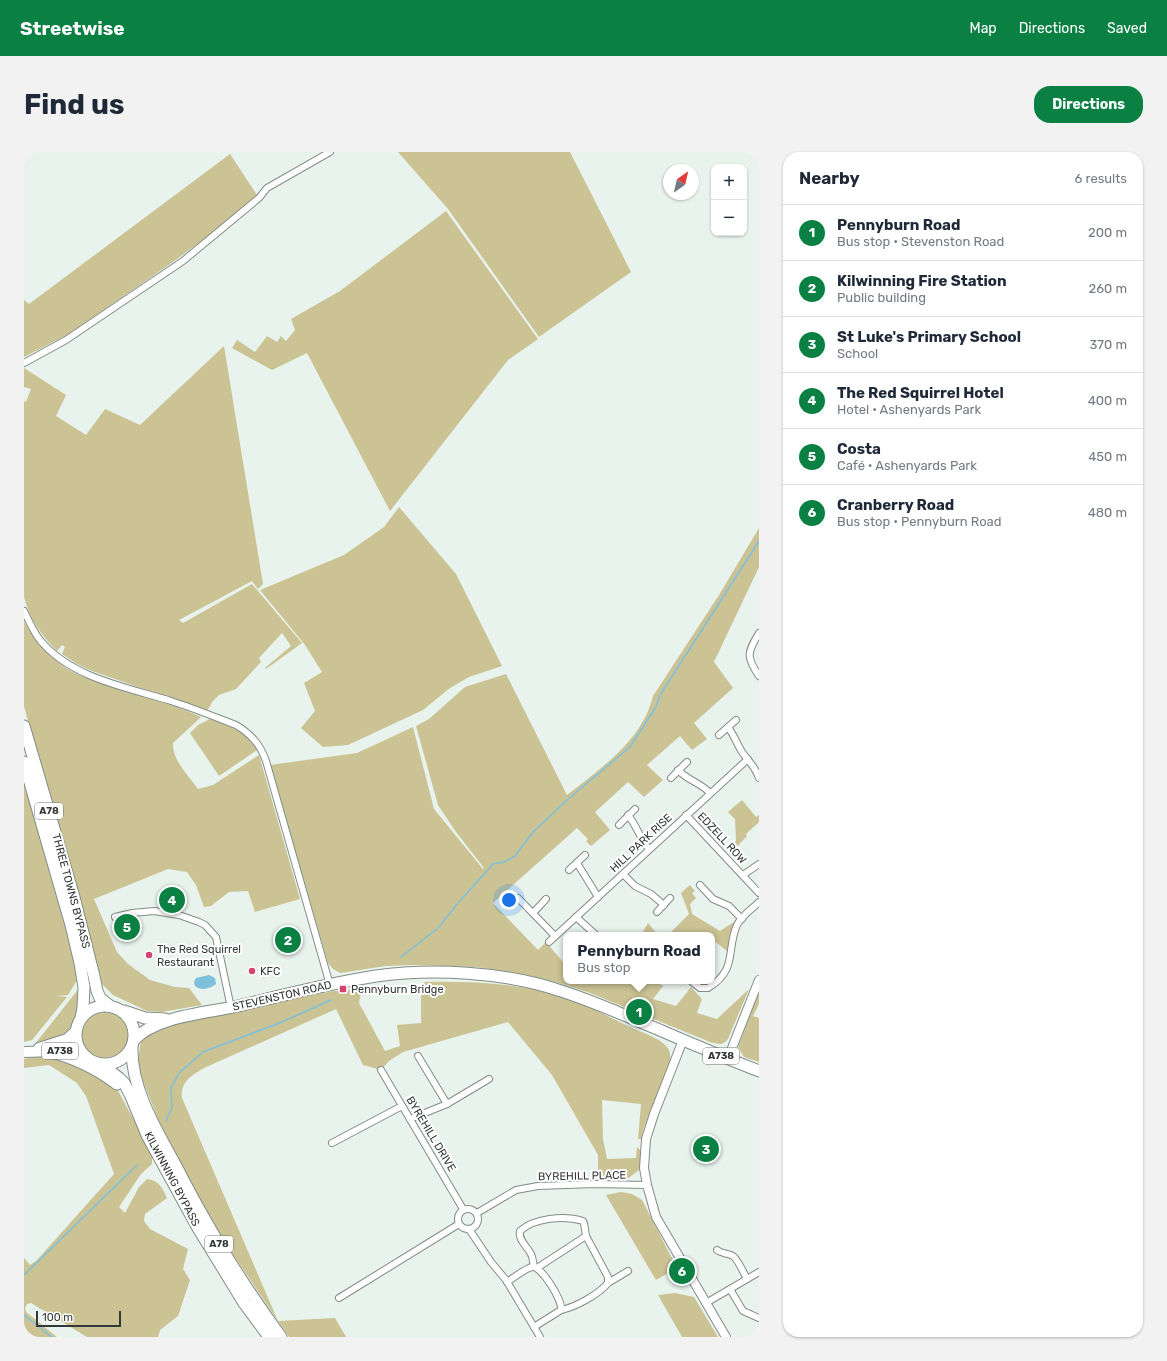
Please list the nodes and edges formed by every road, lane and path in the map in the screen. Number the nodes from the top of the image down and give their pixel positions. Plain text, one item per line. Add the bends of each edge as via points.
1 (330, 152) edge
2 (24, 363) edge
3 (24, 610) edge
4 (759, 633) edge
5 (759, 676) edge
6 (736, 720) dead end
7 (24, 726) edge
8 (728, 727) junction
9 (719, 735) dead end
10 (748, 759) junction
11 (24, 762) edge
12 (687, 762) dead end
13 (678, 770) junction
14 (671, 778) dead end
15 (759, 778) edge
16 (710, 793) junction
17 (635, 809) dead end
18 (686, 815) junction
19 (628, 816) junction
20 (619, 825) dead end
21 (649, 849) junction
22 (585, 855) dead end
23 (577, 863) junction
24 (759, 864) edge
25 (569, 870) dead end
26 (623, 874) junction
27 (743, 875) junction
28 (700, 884) dead end
29 (759, 893) edge
30 (598, 897) junction
31 (518, 898) dead end
32 (670, 898) dead end
33 (546, 900) dead end
34 (759, 902) edge
35 (664, 905) junction
36 (533, 912) junction
37 (657, 912) dead end
38 (115, 917) dead end
39 (576, 917) junction
40 (742, 918) junction
41 (593, 932) edge
42 (555, 936) junction
43 (549, 942) dead end
44 (759, 980) edge
45 (715, 982) edge
46 (330, 984) junction
47 (695, 984) edge
48 (713, 984) edge
49 (110, 1006) junction
50 (231, 1008) junction
51 (121, 1010) junction
52 (81, 1018) junction
53 (171, 1020) junction
54 (76, 1031) junction
55 (683, 1040) junction
56 (133, 1044) junction
57 (47, 1051) junction
58 (26, 1052) edge
59 (418, 1056) dead end
60 (728, 1058) junction
61 (96, 1062) junction
62 (381, 1070) dead end
63 (759, 1071) edge
64 (489, 1079) dead end
65 (133, 1103) junction
66 (447, 1104) junction
67 (402, 1106) junction
68 (410, 1119) junction
69 (332, 1143) dead end
70 (647, 1185) junction
71 (463, 1209) junction
72 (476, 1213) junction
73 (459, 1224) junction
74 (469, 1229) junction
75 (586, 1236) junction
76 (718, 1250) dead end
77 (535, 1267) junction
78 (628, 1271) dead end
79 (759, 1272) edge
80 (747, 1279) junction
81 (507, 1282) junction
82 (608, 1283) junction
83 (730, 1289) junction
84 (339, 1298) dead end
85 (706, 1303) junction
86 (562, 1310) junction
87 (759, 1318) edge
88 (534, 1327) junction
89 (269, 1337) edge
90 (281, 1337) edge
91 (540, 1337) edge
92 (726, 1337) edge

1 - 2 street via 267,188 259,198 183,261 66,340
3 - 46 street via 40,640 75,668 236,725 256,741 266,761
4 - 5 street via 749,655 750,663
6 - 8 street
7 - 49 highway, THREE TOWNS BYPASS / A78 via 74,897 97,991 100,998
8 - 9 street
8 - 10 street
10 - 15 street
10 - 16 street, HILL PARK RISE
11 - 52 highway, THREE TOWNS BYPASS / A78 via 80,963 84,987
12 - 13 street
13 - 14 street
13 - 16 street
16 - 18 street, HILL PARK RISE
17 - 19 street
18 - 21 street, HILL PARK RISE
18 - 27 street, EDZELL ROW
19 - 20 street
19 - 21 street
21 - 26 street, HILL PARK RISE
22 - 23 street
23 - 25 street
23 - 30 street
24 - 27 street
26 - 30 street, HILL PARK RISE
26 - 35 street via 635,886 651,894
27 - 29 street, EDZELL ROW
28 - 40 street via 713,899 728,906
30 - 39 street, HILL PARK RISE
31 - 36 street
32 - 35 street
33 - 36 street
34 - 40 street
35 - 37 street
36 - 42 street
38 - 50 street via 154,911 179,915 205,925 216,937
39 - 41 street
39 - 42 street, HILL PARK RISE
40 - 45 street via 736,928 728,966
42 - 43 street, HILL PARK RISE
44 - 60 street
46 - 50 highway, STEVENSTON ROAD / A738
46 - 55 highway, STEVENSTON ROAD / A738 via 395,974 475,974 499,977 563,991
47 - 48 street via 700,988 708,988
49 - 51 highway, A78
49 - 52 highway, A78 via 94,1007
50 - 53 highway, STEVENSTON ROAD / A738
51 - 53 highway, A738 via 152,1019
51 - 56 highway, A78 via 132,1022 135,1031
52 - 54 highway, A78
53 - 56 highway, A738 via 147,1028
54 - 58 main road, A738 via 67,1039
54 - 61 highway, A78 via 80,1050
55 - 60 highway, STEVENSTON ROAD / A738
55 - 70 street via 646,1139 644,1168
56 - 61 highway via 118,1061 109,1064
56 - 90 highway, KILWINNING BYPASS / A78 via 132,1069 148,1113 165,1147 208,1226
57 - 58 main road, A738
57 - 61 main road, A738 via 64,1052
57 - 65 highway via 71,1058 108,1077
59 - 66 street
60 - 63 highway, STEVENSTON ROAD / A738
61 - 65 highway, KILWINNING BYPASS / A78 via 124,1083
62 - 67 street, BYREHILL DRIVE
64 - 66 street
65 - 89 highway, KILWINNING BYPASS / A78 via 147,1135 198,1228 244,1303
66 - 68 street
67 - 68 street, BYREHILL DRIVE
67 - 69 street
68 - 71 street, BYREHILL DRIVE
70 - 72 street, BYREHILL PLACE via 538,1186 516,1190
70 - 85 street via 656,1217
71 - 72 street via 471,1209
71 - 73 street via 458,1216
72 - 74 street via 478,1223
73 - 74 street via 464,1229
73 - 84 street
74 - 81 street
75 - 77 street
75 - 77 street via 584,1223 580,1220 541,1220 525,1227 520,1231 520,1238 530,1252
75 - 82 street via 608,1278
76 - 80 street via 735,1258
77 - 81 street
77 - 86 street via 546,1278
78 - 82 street
79 - 80 street
80 - 83 street
81 - 88 street
82 - 86 street via 593,1295
83 - 85 street
83 - 87 street via 743,1311
85 - 92 street
86 - 88 street
88 - 91 street

